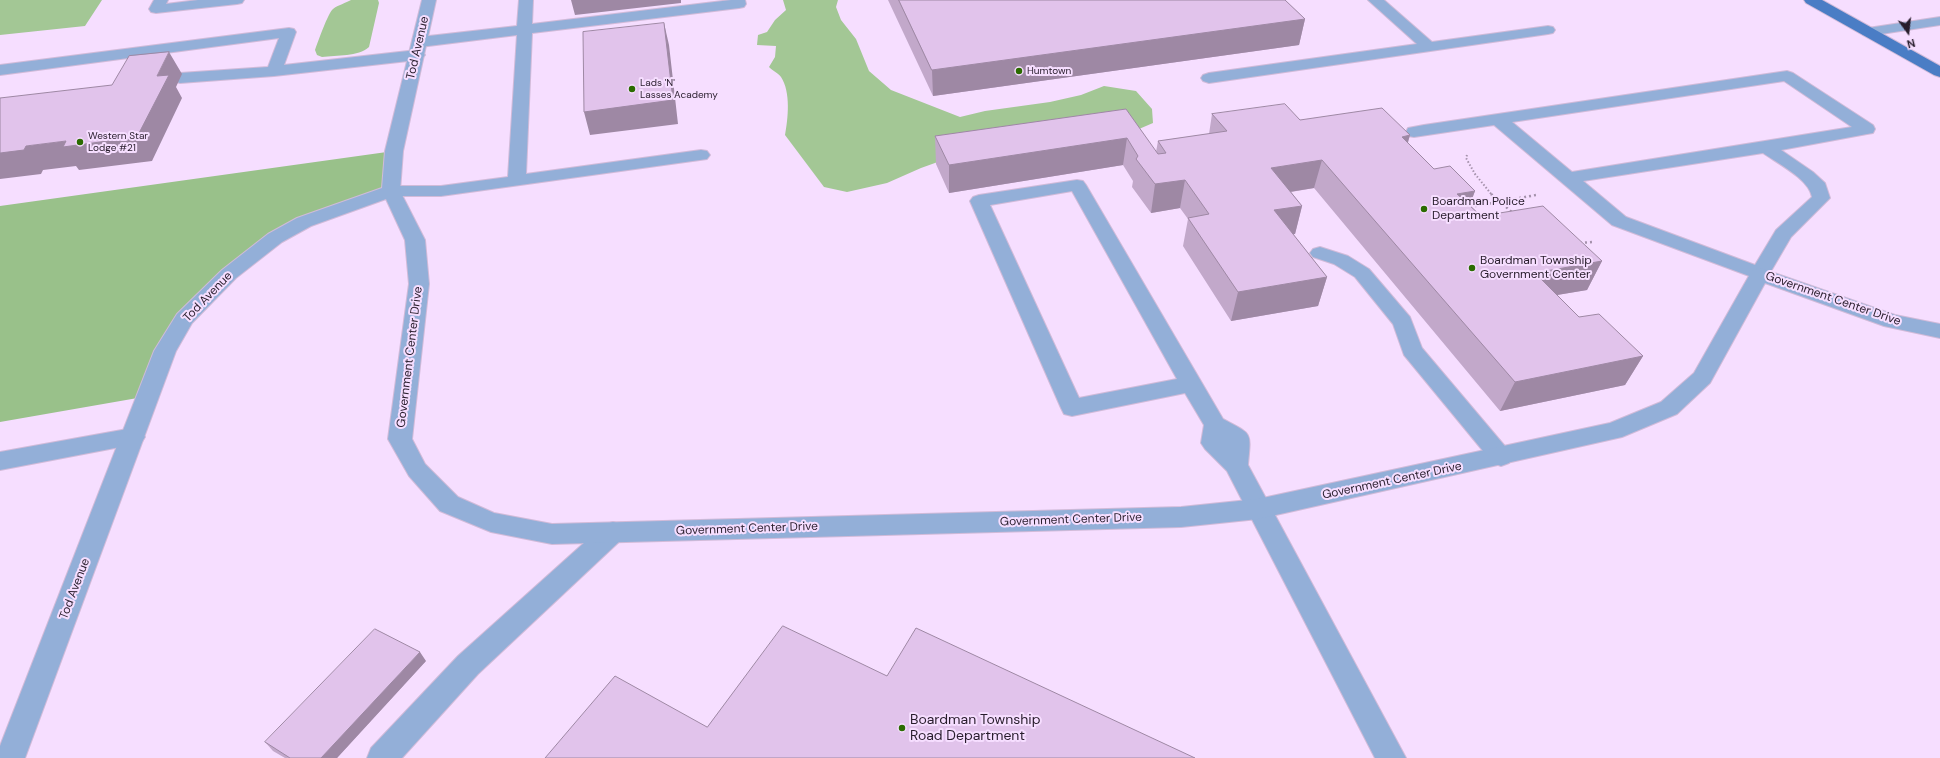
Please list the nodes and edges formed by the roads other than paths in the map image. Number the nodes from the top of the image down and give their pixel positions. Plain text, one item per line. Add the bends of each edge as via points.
1 (161, 0) edge
2 (237, 0) edge
3 (429, 0) edge
4 (526, 0) edge
5 (738, 0) edge
6 (1375, 0) edge
7 (1811, 0) edge
8 (1940, 21) edge
9 (525, 30) junction
10 (1548, 30) dead end
11 (1868, 32) junction
12 (1429, 47) junction
13 (418, 48) junction
14 (0, 70) edge
15 (274, 71) junction
16 (1940, 72) edge
17 (180, 78) dead end
18 (1209, 78) dead end
19 (1503, 123) junction
20 (1414, 132) dead end
21 (1766, 147) junction
22 (701, 155) dead end
23 (1568, 178) junction
24 (517, 181) junction
25 (391, 191) junction
26 (1320, 253) dead end
27 (1760, 274) junction
28 (1940, 331) edge
29 (1190, 384) junction
30 (133, 437) junction
31 (1501, 457) junction
32 (0, 461) edge
33 (1258, 509) junction
34 (613, 532) junction
35 (10, 758) edge
36 (382, 758) edge
37 (1391, 758) edge

1 - 2 street via 156,9
3 - 13 street, Tod Avenue
4 - 9 street
5 - 9 street via 739,4
6 - 12 street
7 - 11 main road
8 - 11 street
9 - 13 street
9 - 24 street
10 - 12 street
11 - 16 main road
12 - 18 street
13 - 15 street
13 - 25 street, Tod Avenue via 394,151
14 - 15 street via 289,32
15 - 17 street
19 - 20 street
19 - 21 street via 1788,76 1868,129
19 - 23 street
21 - 23 street
21 - 27 street via 1819,187 1821,198 1782,234
22 - 24 street
23 - 27 street via 1619,221
24 - 25 street via 441,191
25 - 30 street, Tod Avenue via 304,222 275,238 229,274 184,319 164,351
25 - 34 street, Government Center Drive via 415,240 419,284 400,439 417,470 449,504 491,522 552,534
26 - 31 street via 1341,260 1362,273 1404,322 1412,350
27 - 28 street, Government Center Drive via 1891,321
27 - 31 street, Government Center Drive via 1702,378 1668,408 1614,431
29 - 29 street via 1077,186 979,201 1072,408
29 - 33 street via 1215,425 1240,438 1236,465
30 - 32 street
30 - 35 street, Tod Avenue
31 - 33 street, Government Center Drive
33 - 34 street, Government Center Drive via 1181,517
33 - 37 street
34 - 36 street via 468,665

